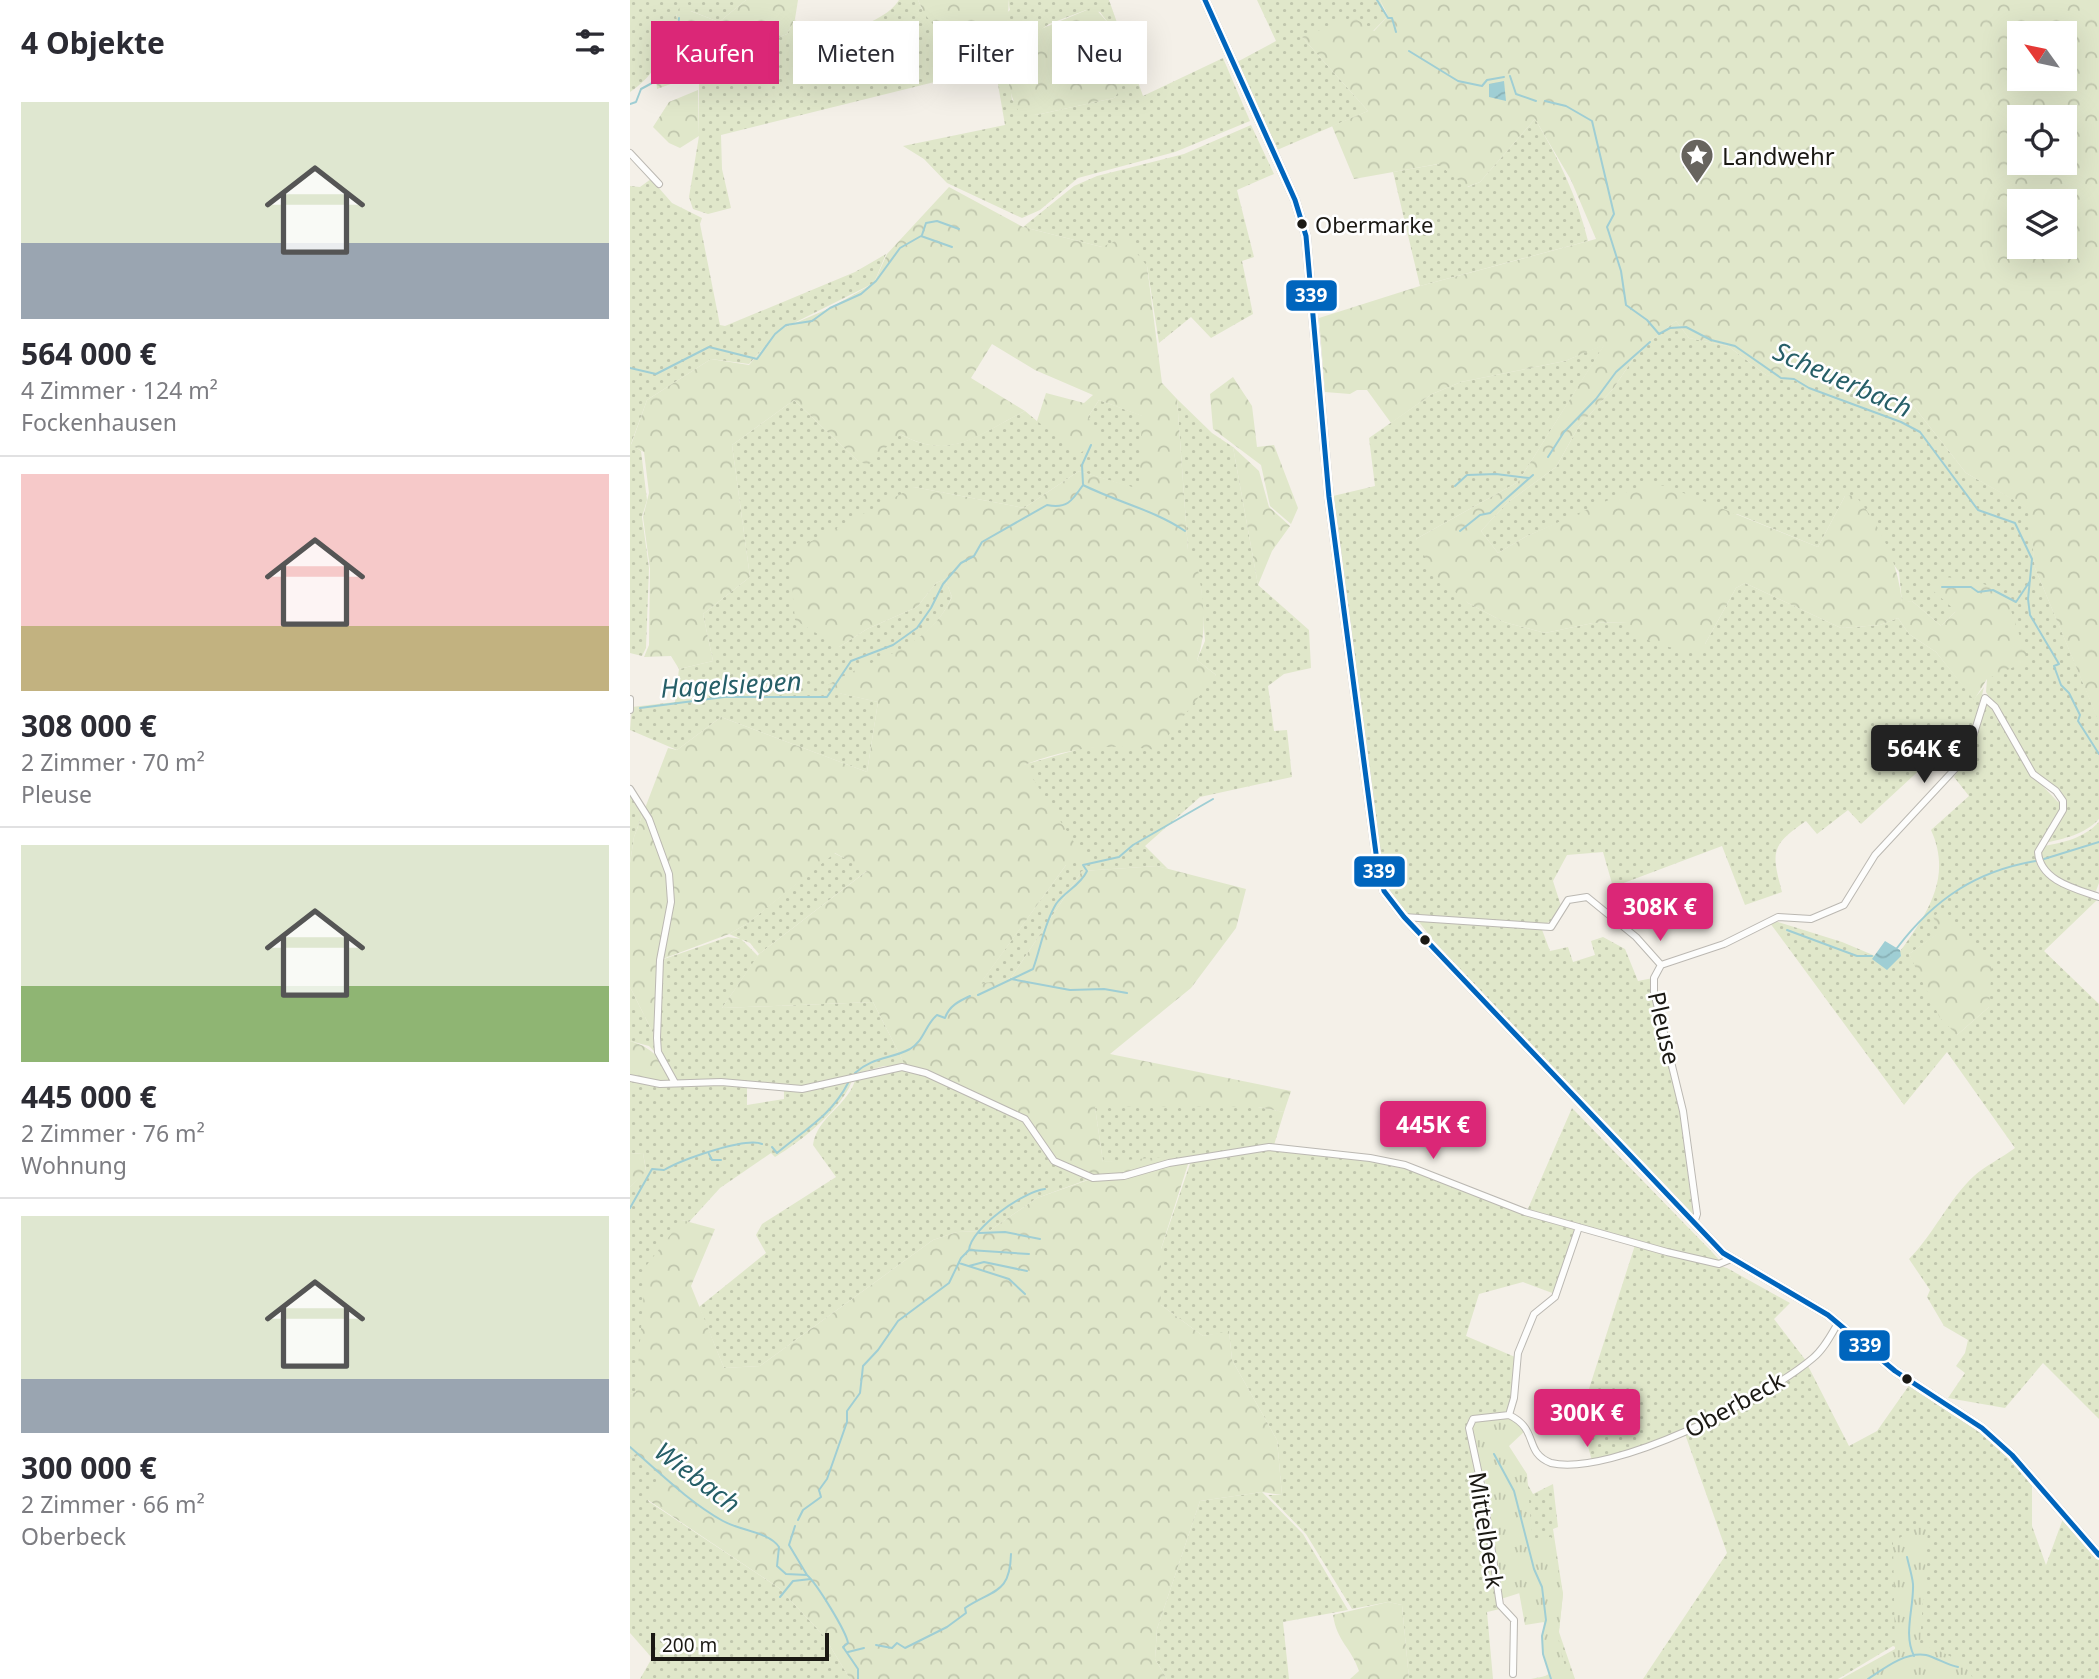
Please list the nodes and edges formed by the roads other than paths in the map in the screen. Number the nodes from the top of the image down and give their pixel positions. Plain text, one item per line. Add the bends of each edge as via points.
1 (1205, 0) edge
2 (630, 153) edge
3 (659, 184) dead end
4 (630, 699) edge
5 (630, 710) edge
6 (630, 789) edge
7 (2096, 896) edge
8 (1404, 918) junction
9 (1661, 965) junction
10 (630, 1078) edge
11 (675, 1083) junction
12 (1694, 1223) junction
13 (1579, 1227) junction
14 (1731, 1259) junction
15 (1838, 1323) junction
16 (1509, 1415) junction
17 (2099, 1555) edge
18 (1513, 1674) dead end

1 - 8 main road via 1296,200 1306,236 1329,497 1359,741 1380,876 1389,899
2 - 3 street
4 - 5 street
6 - 11 street via 662,847 669,877 671,902 660,960 657,1046
7 - 9 street via 2056,880 2038,860 2039,848 2063,810 2063,801 2034,774 1995,707 1985,698 1966,757 1875,855 1844,905 1811,919 1778,918 1724,944
8 - 9 street, Pleuse via 1551,927 1569,900 1587,897 1636,937
8 - 12 main road
9 - 12 street, Pleuse via 1654,978 1654,992 1685,1123 1697,1214
10 - 11 street
11 - 13 street via 802,1089 902,1067 926,1073 1024,1119 1054,1161 1093,1178 1284,1147 1396,1163
12 - 14 main road
13 - 14 street via 1692,1259 1721,1264
13 - 16 street via 1555,1297 1534,1314 1518,1353
14 - 15 main road
15 - 16 street, Oberbeck via 1811,1360 1727,1413 1685,1433 1592,1463 1546,1461 1534,1449 1528,1428
15 - 17 main road via 1895,1371 1992,1436
16 - 18 street, Mittelbeck via 1473,1419 1469,1428 1500,1605 1514,1620

